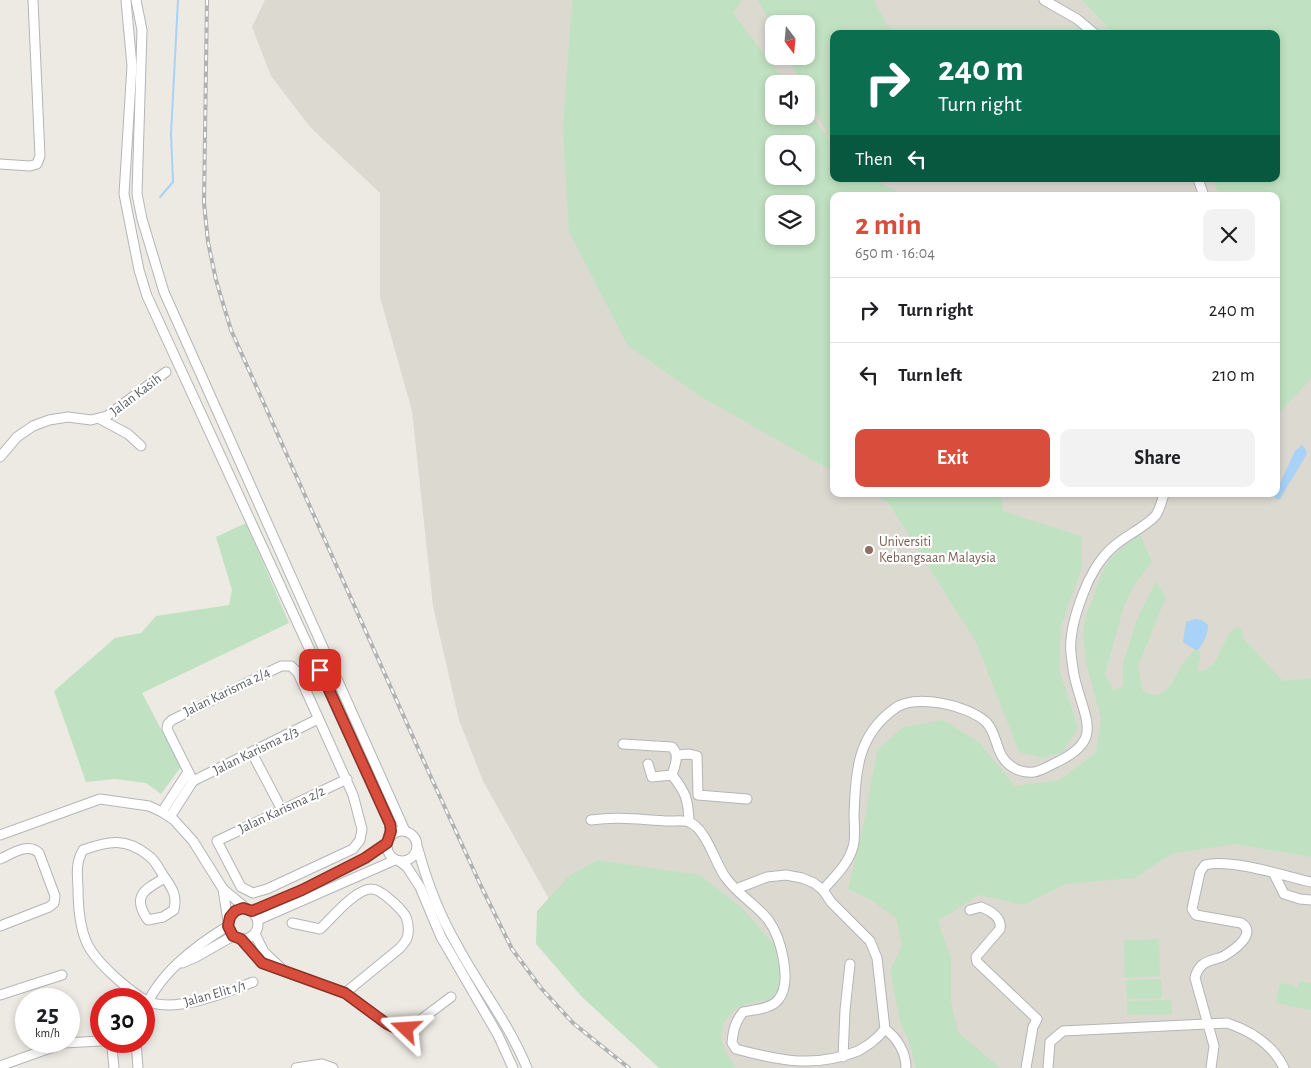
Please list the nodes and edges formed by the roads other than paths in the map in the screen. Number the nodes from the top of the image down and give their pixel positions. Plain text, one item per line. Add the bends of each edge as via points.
1 (33, 0) edge
2 (126, 0) edge
3 (136, 0) edge
4 (1044, 0) edge
5 (1090, 30) edge
6 (0, 164) edge
7 (166, 372) dead end
8 (100, 419) junction
9 (141, 446) dead end
10 (0, 457) edge
11 (1163, 497) edge
12 (318, 720) junction
13 (623, 744) dead end
14 (252, 753) junction
15 (677, 755) junction
16 (648, 764) dead end
17 (188, 772) junction
18 (672, 775) junction
19 (347, 779) junction
20 (193, 781) junction
21 (747, 799) dead end
22 (282, 810) junction
23 (166, 814) junction
24 (591, 820) dead end
25 (689, 821) junction
26 (405, 831) junction
27 (0, 834) edge
28 (388, 840) junction
29 (418, 849) junction
30 (0, 859) edge
31 (397, 860) junction
32 (1274, 874) junction
33 (165, 878) junction
34 (1311, 882) edge
35 (223, 889) junction
36 (736, 889) junction
37 (823, 890) junction
38 (1311, 900) edge
39 (250, 910) junction
40 (970, 910) dead end
41 (258, 920) junction
42 (228, 923) junction
43 (292, 923) dead end
44 (0, 926) edge
45 (255, 934) junction
46 (237, 938) junction
47 (177, 964) junction
48 (850, 964) dead end
49 (284, 971) junction
50 (62, 975) dead end
51 (253, 982) dead end
52 (128, 988) edge
53 (155, 988) edge
54 (345, 993) junction
55 (0, 996) edge
56 (450, 997) dead end
57 (155, 1002) edge
58 (1208, 1023) junction
59 (884, 1029) junction
60 (90, 1042) edge
61 (113, 1053) edge
62 (137, 1053) edge
63 (844, 1057) junction
64 (2, 1063) edge
65 (114, 1068) edge
66 (138, 1068) edge
67 (296, 1068) edge
68 (333, 1068) edge
69 (513, 1068) edge
70 (527, 1068) edge
71 (906, 1068) edge
72 (1026, 1068) edge
73 (1048, 1068) edge
74 (1211, 1068) edge
75 (1284, 1068) edge

1 - 6 street via 40,156 37,164 30,166
2 - 28 street via 132,66 124,194 147,296 390,824
3 - 26 street via 142,30 137,194 164,292
4 - 5 street
7 - 8 street, Jalan Kasih
8 - 9 street via 128,434
8 - 10 street, Jalan Kasih via 68,417 33,426 17,437
11 - 37 street via 1156,514 1112,548 1096,568 1075,616 1070,651 1088,731 1076,751 1034,772 1018,771 1006,763 987,723 971,712 926,701 896,707 881,719 863,746 857,777 853,846 848,862
12 - 14 street, Jalan Karisma 2/3
12 - 17 street, Jalan Karisma 2/4 via 298,673 291,666 281,666 168,724 167,729
12 - 19 street
13 - 15 street via 672,747
14 - 20 street, Jalan Karisma 2/3
14 - 22 street
15 - 18 street
15 - 21 street via 697,756 698,794
16 - 18 street via 652,777
17 - 20 street, Jalan Karisma 2/4
17 - 23 street
18 - 25 street via 686,794
19 - 22 street, Jalan Karisma 2/2
19 - 22 street, Jalan Karisma 2/2 via 362,829 360,840 353,849 253,893 241,887 217,841
20 - 23 street
23 - 27 street via 149,806 100,799
23 - 35 street via 193,841
24 - 25 street via 611,817
25 - 36 street via 702,834 722,872
26 - 28 street via 399,831
26 - 29 street via 414,835
28 - 31 street via 388,852
28 - 39 street via 365,858 302,890
29 - 31 street via 411,859
29 - 70 street via 456,943 511,1032
30 - 44 street via 28,848 34,849 39,853 55,896 49,908
31 - 41 street
31 - 69 street via 408,867 420,887 441,937 498,1035
32 - 34 street
32 - 38 street via 1284,894
32 - 58 street via 1213,862 1205,864 1200,872 1193,913 1241,923 1248,933 1237,946 1223,956 1211,959 1196,972 1194,978
33 - 33 street via 145,889 140,909 148,920 174,910 176,900
33 - 52 street via 150,856 134,846 112,841 83,850 78,858 79,914 86,941
35 - 39 street
35 - 42 street
36 - 37 street via 766,877 786,875 802,878
36 - 63 street via 770,922 781,946 785,972 782,994 777,1002 743,1012 736,1022 732,1043 768,1057 808,1065 827,1064
37 - 59 street via 870,941 878,966
39 - 41 street
39 - 42 street via 235,911
40 - 72 street via 981,907 993,912 1001,925 976,957 977,962 1037,1019
41 - 45 street
42 - 46 street
42 - 47 street
43 - 54 street via 320,929 364,890 372,889 379,891 405,916 408,934 400,948
45 - 46 street
45 - 49 street via 264,952
46 - 47 street
46 - 49 street via 262,963
47 - 53 street
48 - 63 street
49 - 54 street
50 - 55 street
51 - 57 street, Jalan Elit 1/1 via 226,993 170,1006
54 - 56 street via 399,1030 416,1024
58 - 73 street via 1063,1031 1050,1042
58 - 74 street via 1214,1046
58 - 75 street via 1227,1023 1242,1028 1272,1048
59 - 63 street via 876,1040
59 - 71 street via 902,1048
60 - 64 street via 64,1043
61 - 65 street
62 - 66 street
67 - 68 street via 322,1064

